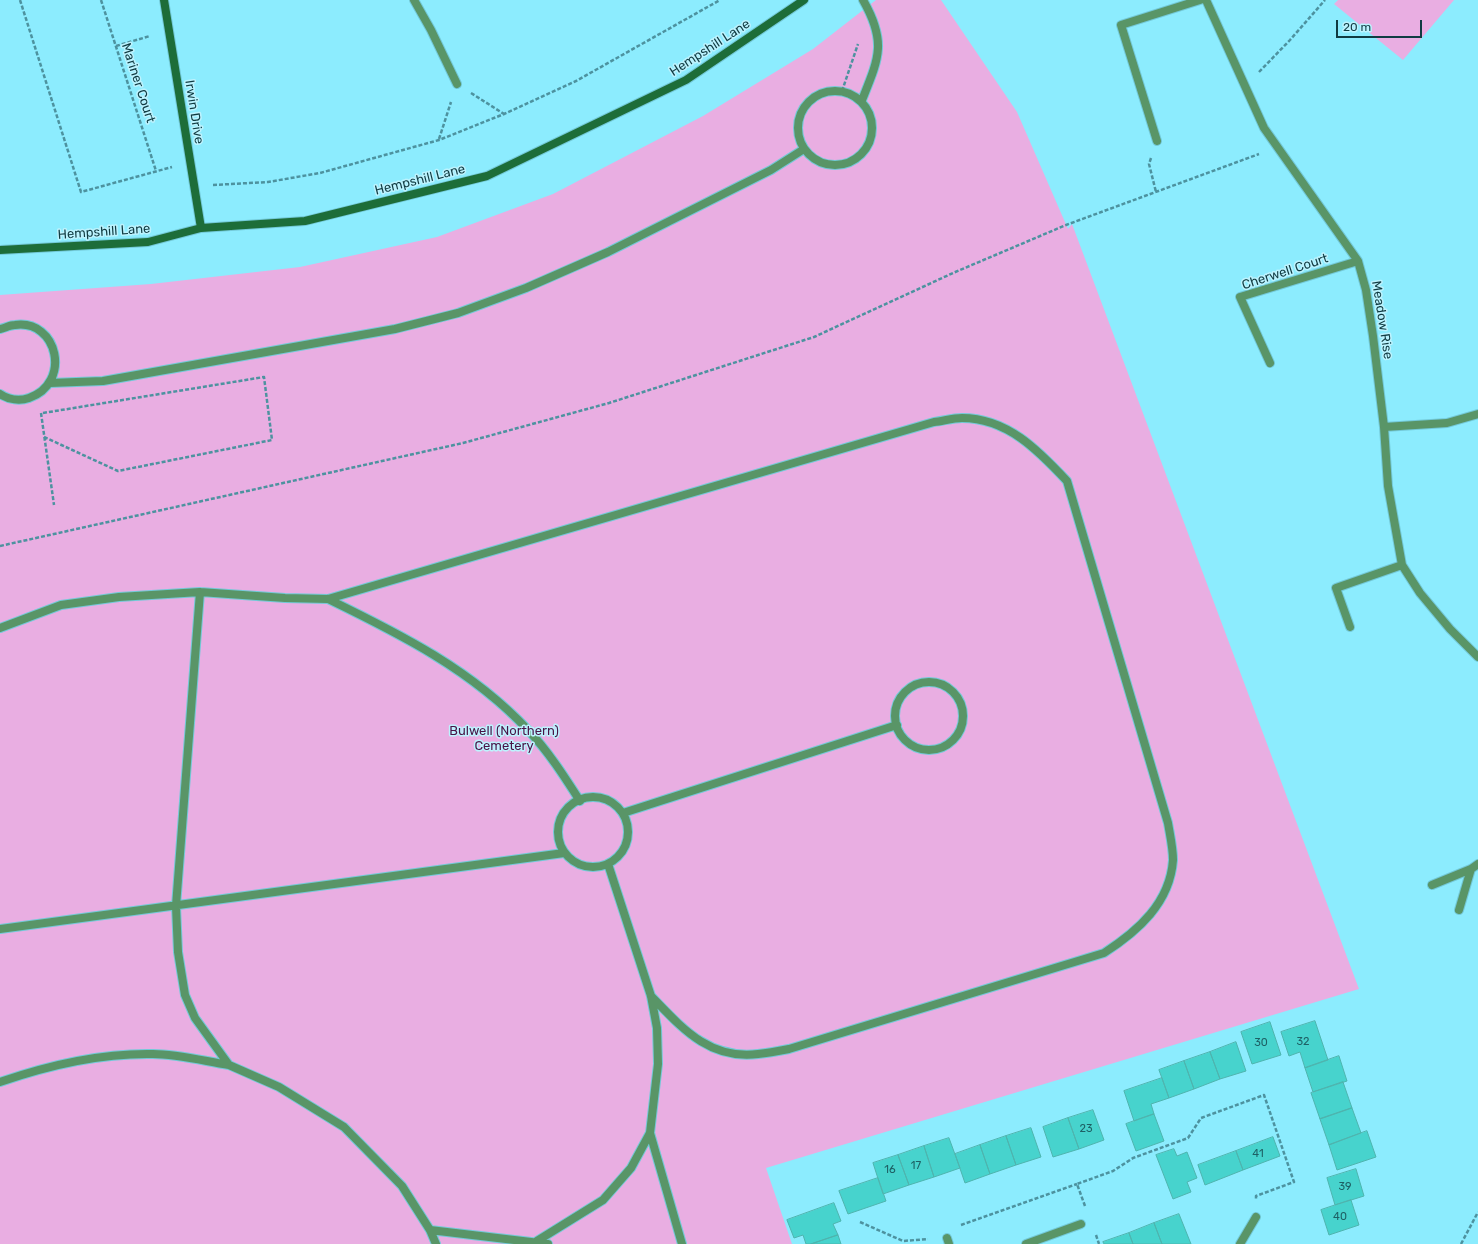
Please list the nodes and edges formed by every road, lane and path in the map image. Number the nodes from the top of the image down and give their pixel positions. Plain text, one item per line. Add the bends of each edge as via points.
1 (20, 0) edge
2 (101, 0) edge
3 (164, 0) edge
4 (414, 0) edge
5 (720, 0) edge
6 (804, 0) edge
7 (863, 0) edge
8 (1200, 0) edge
9 (1206, 0) edge
10 (1325, 0) edge
11 (169, 31) junction
12 (858, 43) dead end
13 (116, 46) junction
14 (457, 84) junction
15 (1245, 87) junction
16 (842, 91) junction
17 (862, 100) junction
18 (504, 114) junction
19 (439, 140) junction
20 (1157, 141) joint
21 (1278, 148) junction
22 (804, 149) junction
23 (190, 162) junction
24 (156, 171) junction
25 (194, 184) junction
26 (1156, 192) junction
27 (201, 228) junction
28 (0, 250) edge
29 (1358, 261) junction
30 (0, 329) edge
31 (1270, 363) dead end
32 (50, 383) junction
33 (0, 394) edge
34 (38, 395) junction
35 (41, 414) junction
36 (1478, 414) edge
37 (1384, 427) junction
38 (44, 437) junction
39 (54, 505) dead end
40 (0, 546) edge
41 (1402, 565) junction
42 (200, 592) junction
43 (328, 599) junction
44 (1350, 627) dead end
45 (0, 628) edge
46 (1478, 657) edge
47 (897, 725) junction
48 (580, 801) junction
49 (622, 812) junction
50 (564, 852) junction
51 (608, 864) junction
52 (1478, 864) edge
53 (1471, 869) junction
54 (1432, 885) dead end
55 (176, 906) junction
56 (1458, 910) dead end
57 (0, 930) edge
58 (651, 996) junction
59 (229, 1065) junction
60 (0, 1082) edge
61 (650, 1133) junction
62 (1077, 1184) junction
63 (1478, 1212) edge
64 (1088, 1213) dead end
65 (1256, 1217) joint
66 (860, 1222) dead end
67 (1081, 1224) dead end
68 (430, 1230) junction
69 (1094, 1232) dead end
70 (537, 1241) junction
71 (948, 1241) edge
72 (436, 1244) edge
73 (548, 1244) edge
74 (682, 1244) edge
75 (1026, 1244) edge
76 (1099, 1244) edge
77 (1240, 1244) edge
78 (1461, 1244) edge

1 - 24 path via 81,192
2 - 13 path, Mariner Court
3 - 11 street, Irwin Drive
4 - 14 street
5 - 18 path via 576,81
6 - 27 street, Hempshill Lane via 686,80 487,176 305,221
7 - 17 street via 874,23 879,47 876,66
8 - 20 street via 1121,25
9 - 15 street, Meadow Rise
10 - 15 path
11 - 13 path
11 - 23 street, Irwin Drive
12 - 16 path
13 - 24 path, Mariner Court
14 - 18 path
14 - 19 path
15 - 21 street, Meadow Rise via 1264,128
16 - 17 street via 848,91
16 - 22 street via 831,90 815,96 803,108 798,124
17 - 22 street via 871,115 873,131 868,148 856,159 840,165 823,164
18 - 19 path
19 - 25 path via 320,174 268,182
20 - 26 path via 1149,164
21 - 26 path
21 - 29 street, Meadow Rise
22 - 32 street via 771,170 608,252 526,288 458,313 395,329 103,381
23 - 24 path
23 - 25 street, Irwin Drive
25 - 27 street, Irwin Drive
26 - 40 path via 1066,225 953,272 814,337 609,403 463,443
27 - 28 street, Hempshill Lane via 148,242
29 - 31 street, Cherwell Court via 1240,297
29 - 37 street, Meadow Rise via 1366,290
30 - 32 street via 15,324 32,326 46,336 55,350 56,367
32 - 34 street
33 - 34 street via 5,398 22,400
34 - 35 path
35 - 38 path
35 - 38 path via 264,377 272,440 118,471
36 - 37 street via 1447,423
37 - 41 street, Meadow Rise via 1388,486
38 - 39 path
41 - 44 street via 1336,588
41 - 46 street, Meadow Rise via 1430,605
42 - 43 street
42 - 45 street via 119,597 61,606
42 - 55 street
43 - 48 street via 388,628 472,680 528,730 554,762
43 - 58 street via 934,422 962,418 988,422 1016,434 1044,456 1067,481 1168,823 1173,860 1169,880 1157,906 1142,925 1104,953 789,1049 757,1055 725,1053 704,1044 685,1032
47 - 47 street via 897,704 905,691 918,683 933,682 948,687 959,698 964,712 962,727 954,740 940,748 925,750 911,745 900,734
47 - 49 street
48 - 49 street via 586,798 600,798 613,803
48 - 50 street via 573,803 564,813 558,826 559,840
49 - 51 street via 628,825 628,839 623,852
50 - 51 street via 574,862 587,867
50 - 55 street
51 - 58 street
52 - 53 street
53 - 54 street
53 - 56 street
55 - 57 street
55 - 59 street via 178,952 185,995 195,1018
58 - 61 street via 657,1028 658,1064
59 - 60 street via 154,1054 94,1058 36,1069
59 - 68 street via 279,1087 344,1127 402,1186
61 - 70 street via 631,1168 602,1200
61 - 74 street
62 - 64 path
62 - 65 path via 1113,1171 1133,1158 1188,1138 1202,1118 1264,1095 1294,1182 1256,1196
62 - 71 path via 956,1227
63 - 78 path
65 - 77 street
66 - 71 path via 903,1241
67 - 75 street
68 - 70 street
68 - 72 street
69 - 76 path
70 - 73 street

